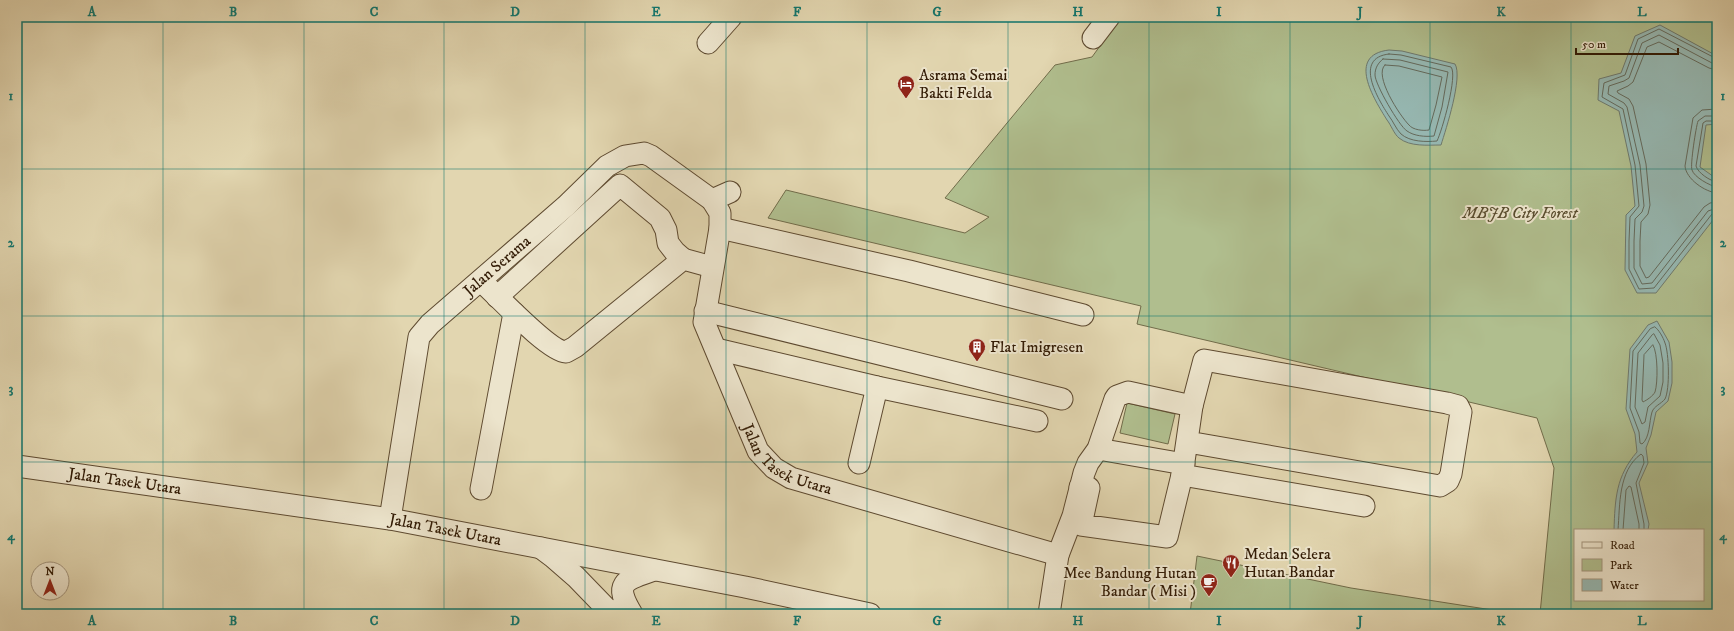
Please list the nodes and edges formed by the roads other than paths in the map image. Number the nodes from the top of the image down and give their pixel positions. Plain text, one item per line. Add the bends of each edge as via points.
1 (731, 17) edge
2 (1109, 17) edge
3 (1093, 38) dead end
4 (708, 42) dead end
5 (721, 196) joint
6 (720, 228) junction
7 (683, 259) junction
8 (708, 266) junction
9 (489, 289) junction
10 (514, 312) junction
11 (714, 313) junction
12 (1083, 315) dead end
13 (725, 351) junction
14 (877, 387) junction
15 (1062, 398) dead end
16 (1192, 406) junction
17 (1037, 421) dead end
18 (1188, 442) junction
19 (1098, 449) junction
20 (1274, 457) junction
21 (859, 463) dead end
22 (17, 466) edge
23 (1183, 470) junction
24 (1080, 487) junction
25 (481, 489) dead end
26 (1268, 490) junction
27 (1364, 506) dead end
28 (390, 519) junction
29 (538, 547) junction
30 (1058, 555) junction
31 (588, 556) junction
32 (654, 570) junction
33 (622, 614) edge
34 (632, 614) edge
35 (870, 614) edge
36 (1049, 614) edge

1 - 4 street
2 - 3 street
5 - 6 street, Jalan Tasek Utara
5 - 9 street, Jalan Serama via 651,156 638,154 620,158 607,166 566,206
6 - 8 street, Jalan Tasek Utara
6 - 12 street via 909,271
7 - 8 street
7 - 9 street via 668,243 666,230 660,218 620,185
7 - 10 street via 566,352 555,349
8 - 11 street, Jalan Tasek Utara
9 - 10 street
9 - 28 street, Jalan Serama via 430,324 419,337
10 - 25 street
11 - 13 street, Jalan Tasek Utara via 704,322
11 - 15 street
13 - 14 street
13 - 30 street, Jalan Tasek Utara via 758,451 774,468 790,478
14 - 17 street
14 - 21 street
16 - 18 street
16 - 19 street via 1124,393 1115,399
16 - 20 street via 1204,360 1448,403 1460,408 1451,474 1443,485
18 - 20 street
18 - 23 street
19 - 23 street
19 - 24 street via 1088,463
20 - 26 street
22 - 28 street, Jalan Tasek Utara
23 - 24 street via 1167,537 1081,524 1089,488
23 - 26 street
24 - 30 street via 1073,516
26 - 27 street
28 - 29 street, Jalan Tasek Utara
29 - 31 street, Jalan Tasek Utara
29 - 33 street via 554,557 607,609
30 - 36 street
31 - 32 street, Jalan Tasek Utara
31 - 33 street via 587,567 594,584 605,602
32 - 34 street via 635,576 623,586 624,601
32 - 35 street, Jalan Tasek Utara

